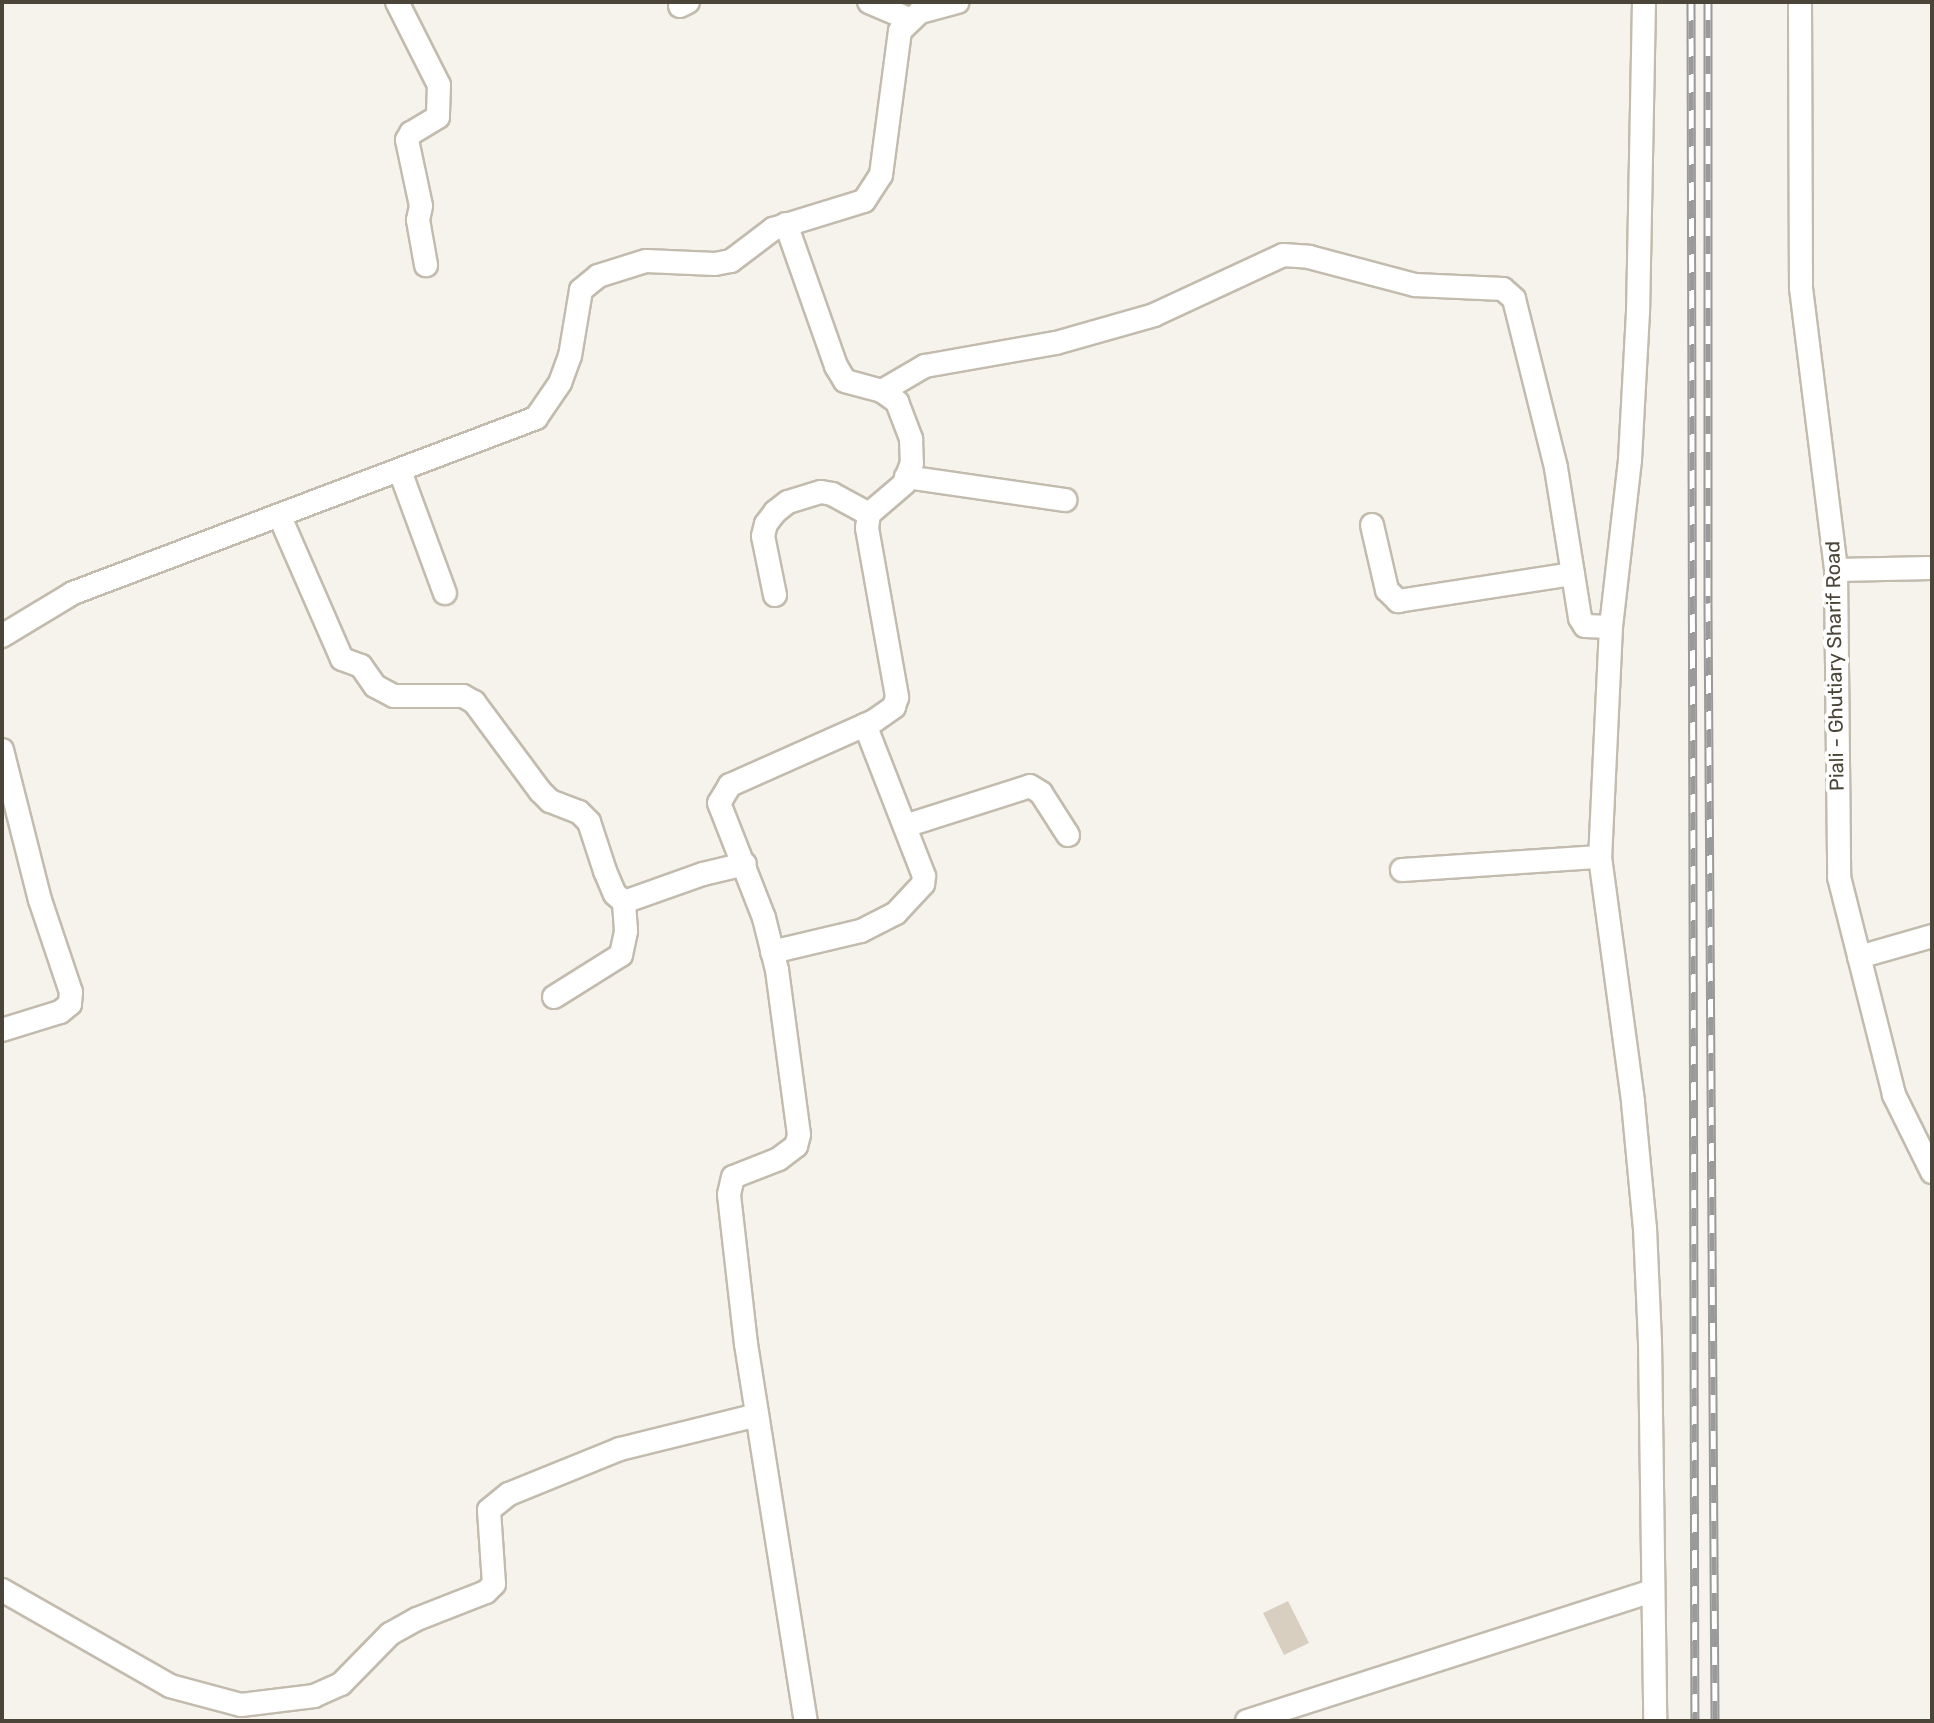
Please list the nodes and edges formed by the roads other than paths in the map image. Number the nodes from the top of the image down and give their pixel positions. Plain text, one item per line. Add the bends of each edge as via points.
1 (397, 2) edge
2 (869, 2) edge
3 (958, 2) edge
4 (1644, 2) edge
5 (1800, 2) edge
6 (909, 19) junction
7 (786, 224) junction
8 (426, 265) dead end
9 (882, 391) junction
10 (400, 471) junction
11 (906, 477) junction
12 (1065, 500) dead end
13 (869, 514) junction
14 (280, 517) junction
15 (1372, 525) dead end
16 (1834, 556) junction
17 (1932, 568) edge
18 (1573, 574) junction
19 (445, 593) dead end
20 (775, 595) dead end
21 (1611, 627) junction
22 (2, 636) edge
23 (865, 725) junction
24 (2, 750) edge
25 (905, 826) junction
26 (1068, 835) dead end
27 (1600, 857) junction
28 (745, 864) junction
29 (1402, 870) dead end
30 (624, 902) junction
31 (1932, 936) edge
32 (772, 952) junction
33 (1859, 957) junction
34 (554, 997) dead end
35 (2, 1030) edge
36 (1932, 1172) edge
37 (757, 1415) junction
38 (2, 1590) edge
39 (1653, 1591) junction
40 (806, 1721) edge
41 (1247, 1721) edge
42 (1655, 1721) edge

1 - 8 street via 439,85 438,117 407,140
2 - 6 street
3 - 6 street
4 - 21 street via 1638,312 1630,460
5 - 16 street, Piali - Ghutiary Sharif Road via 1801,288
6 - 7 street via 900,31 881,175 874,190 864,201
7 - 9 street via 840,375
7 - 10 street via 731,261 646,261 590,281 578,300 570,356 546,408 521,426
9 - 11 street via 897,402 906,420 912,463
9 - 18 street via 925,366 1056,343 1154,315 1283,255 1415,285 1503,289 1514,299 1556,468
10 - 14 street
10 - 19 street
11 - 12 street
11 - 13 street
13 - 20 street via 821,492 775,512 763,536
13 - 23 street via 870,547 897,697 887,714
14 - 22 street via 73,593
14 - 30 street via 342,659 361,666 375,686 394,696 463,696 474,702 540,791 589,822 615,894
15 - 18 street via 1387,590 1398,601
16 - 17 street
16 - 33 street, Piali - Ghutiary Sharif Road via 1839,877
18 - 21 street via 1582,624
21 - 27 street
23 - 25 street
23 - 28 street via 723,791 721,817
24 - 35 street via 40,900 71,992 70,1004 60,1012
25 - 26 street via 1030,786 1041,793
25 - 32 street via 924,876 911,899 861,931
27 - 29 street
27 - 39 street via 1645,1228
28 - 30 street
28 - 32 street
30 - 34 street via 621,955
31 - 33 street
32 - 37 street via 799,1135 796,1146 779,1159 733,1177 729,1195
33 - 36 street, Piali - Ghutiary Sharif Road via 1894,1095
37 - 38 street via 620,1449 509,1494 489,1510 494,1584 390,1634 341,1684 314,1696 241,1705 170,1686
37 - 40 street
39 - 41 street
39 - 42 street

